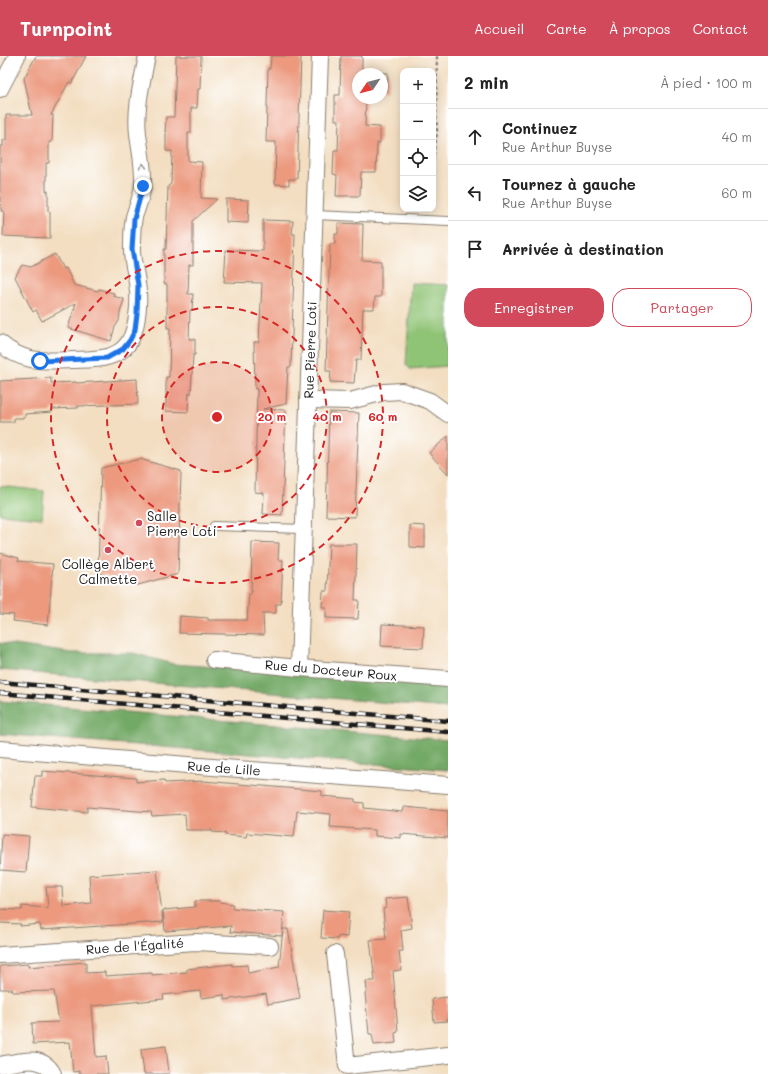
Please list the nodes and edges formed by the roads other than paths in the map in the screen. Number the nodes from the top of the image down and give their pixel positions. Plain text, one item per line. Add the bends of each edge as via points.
1 (17, 56) edge
2 (147, 56) edge
3 (320, 56) edge
4 (0, 89) edge
5 (315, 215) junction
6 (448, 221) edge
7 (0, 343) edge
8 (308, 400) junction
9 (448, 414) edge
10 (214, 526) dead end
11 (304, 529) junction
12 (214, 660) dead end
13 (299, 668) junction
14 (448, 679) edge
15 (0, 749) edge
16 (448, 785) edge
17 (270, 946) dead end
18 (335, 954) dead end
19 (0, 955) edge
20 (448, 1055) edge
21 (0, 1064) edge
22 (53, 1074) edge

1 - 4 street
7 -> 2 street via 7,350 23,358 40,361 107,358 123,349 130,340 135,330 138,285 132,249 134,219 143,186 143,160 137,114
3 - 5 street, Rue Pierre Loti
5 - 6 lane
5 - 8 street, Rue Pierre Loti
8 - 9 street via 350,401 384,392 402,391 430,401
8 - 11 street, Rue Pierre Loti
10 - 11 lane
11 - 13 street, Rue Pierre Loti
12 - 13 street, Rue du Docteur Roux
13 - 14 street, Rue du Docteur Roux
15 - 16 street, Rue de Lille
17 - 19 street, Rue de l'Égalité via 196,942
18 - 20 street via 347,1066
21 - 22 street via 35,1060 43,1062

